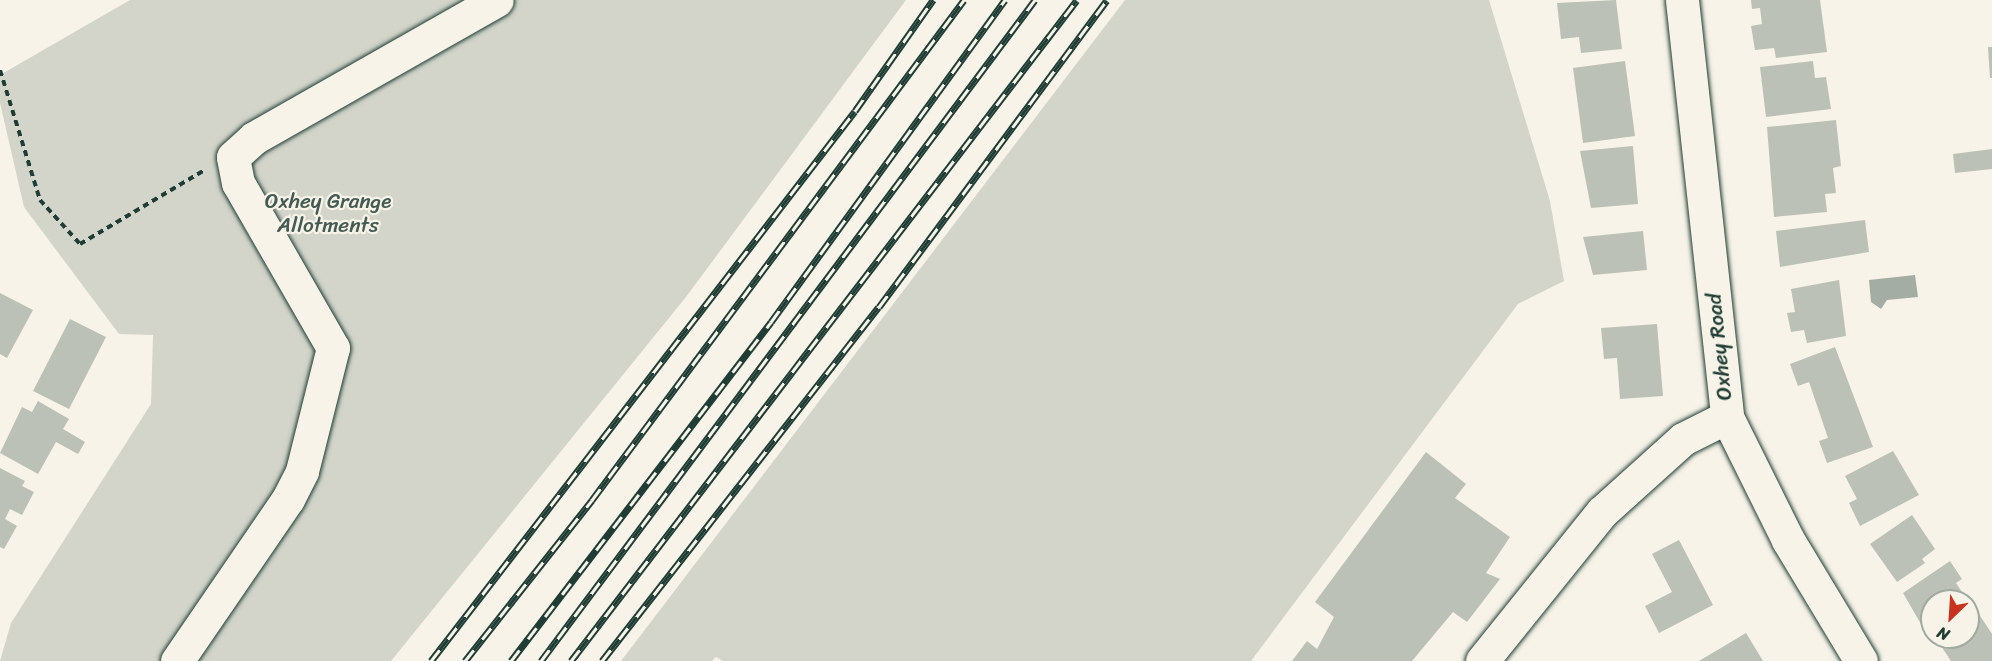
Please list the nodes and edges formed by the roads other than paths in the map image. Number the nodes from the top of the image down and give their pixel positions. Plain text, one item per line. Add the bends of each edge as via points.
1 (497, 0) edge
2 (1683, 0) edge
3 (1727, 417) junction
4 (177, 661) edge
5 (1482, 661) edge
6 (1861, 661) edge

1 - 4 street via 254,138 233,157 238,183 333,348 302,471 288,500
2 - 3 street, Oxhey Road
3 - 5 street via 1683,439 1602,512
3 - 6 street, Oxhey Road via 1788,540

